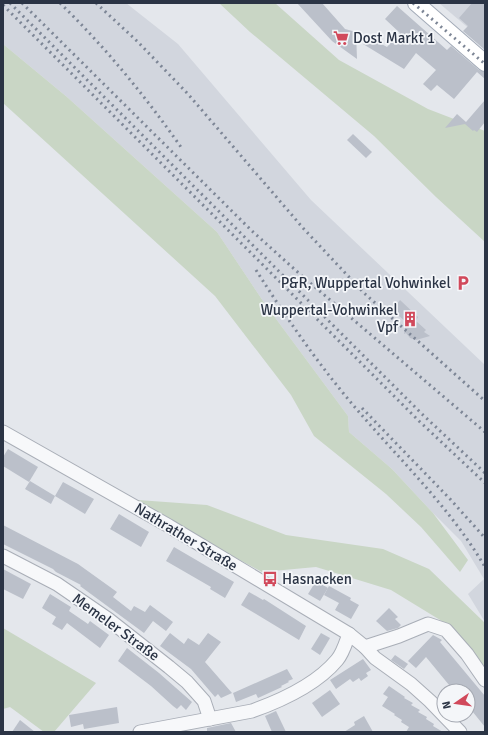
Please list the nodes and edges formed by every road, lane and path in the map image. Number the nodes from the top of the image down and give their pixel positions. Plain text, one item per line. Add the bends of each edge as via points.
1 (416, 3) edge
2 (485, 63) edge
3 (3, 432) edge
4 (3, 556) edge
5 (349, 634) junction
6 (365, 647) junction
7 (485, 680) edge
8 (210, 719) junction
9 (184, 728) edge
10 (140, 732) edge
11 (460, 732) edge

1 - 2 main road
3 - 5 street, Nathrather Straße via 169,526
4 - 8 street, Memeler Straße via 57,584 108,619 169,667 204,701
5 - 6 street, Nathrather Straße
5 - 8 street via 338,659 316,679 295,692 252,711
6 - 7 street via 428,624 446,630
6 - 11 street, Nathrather Straße via 375,658 416,688
8 - 9 street
9 - 10 street

